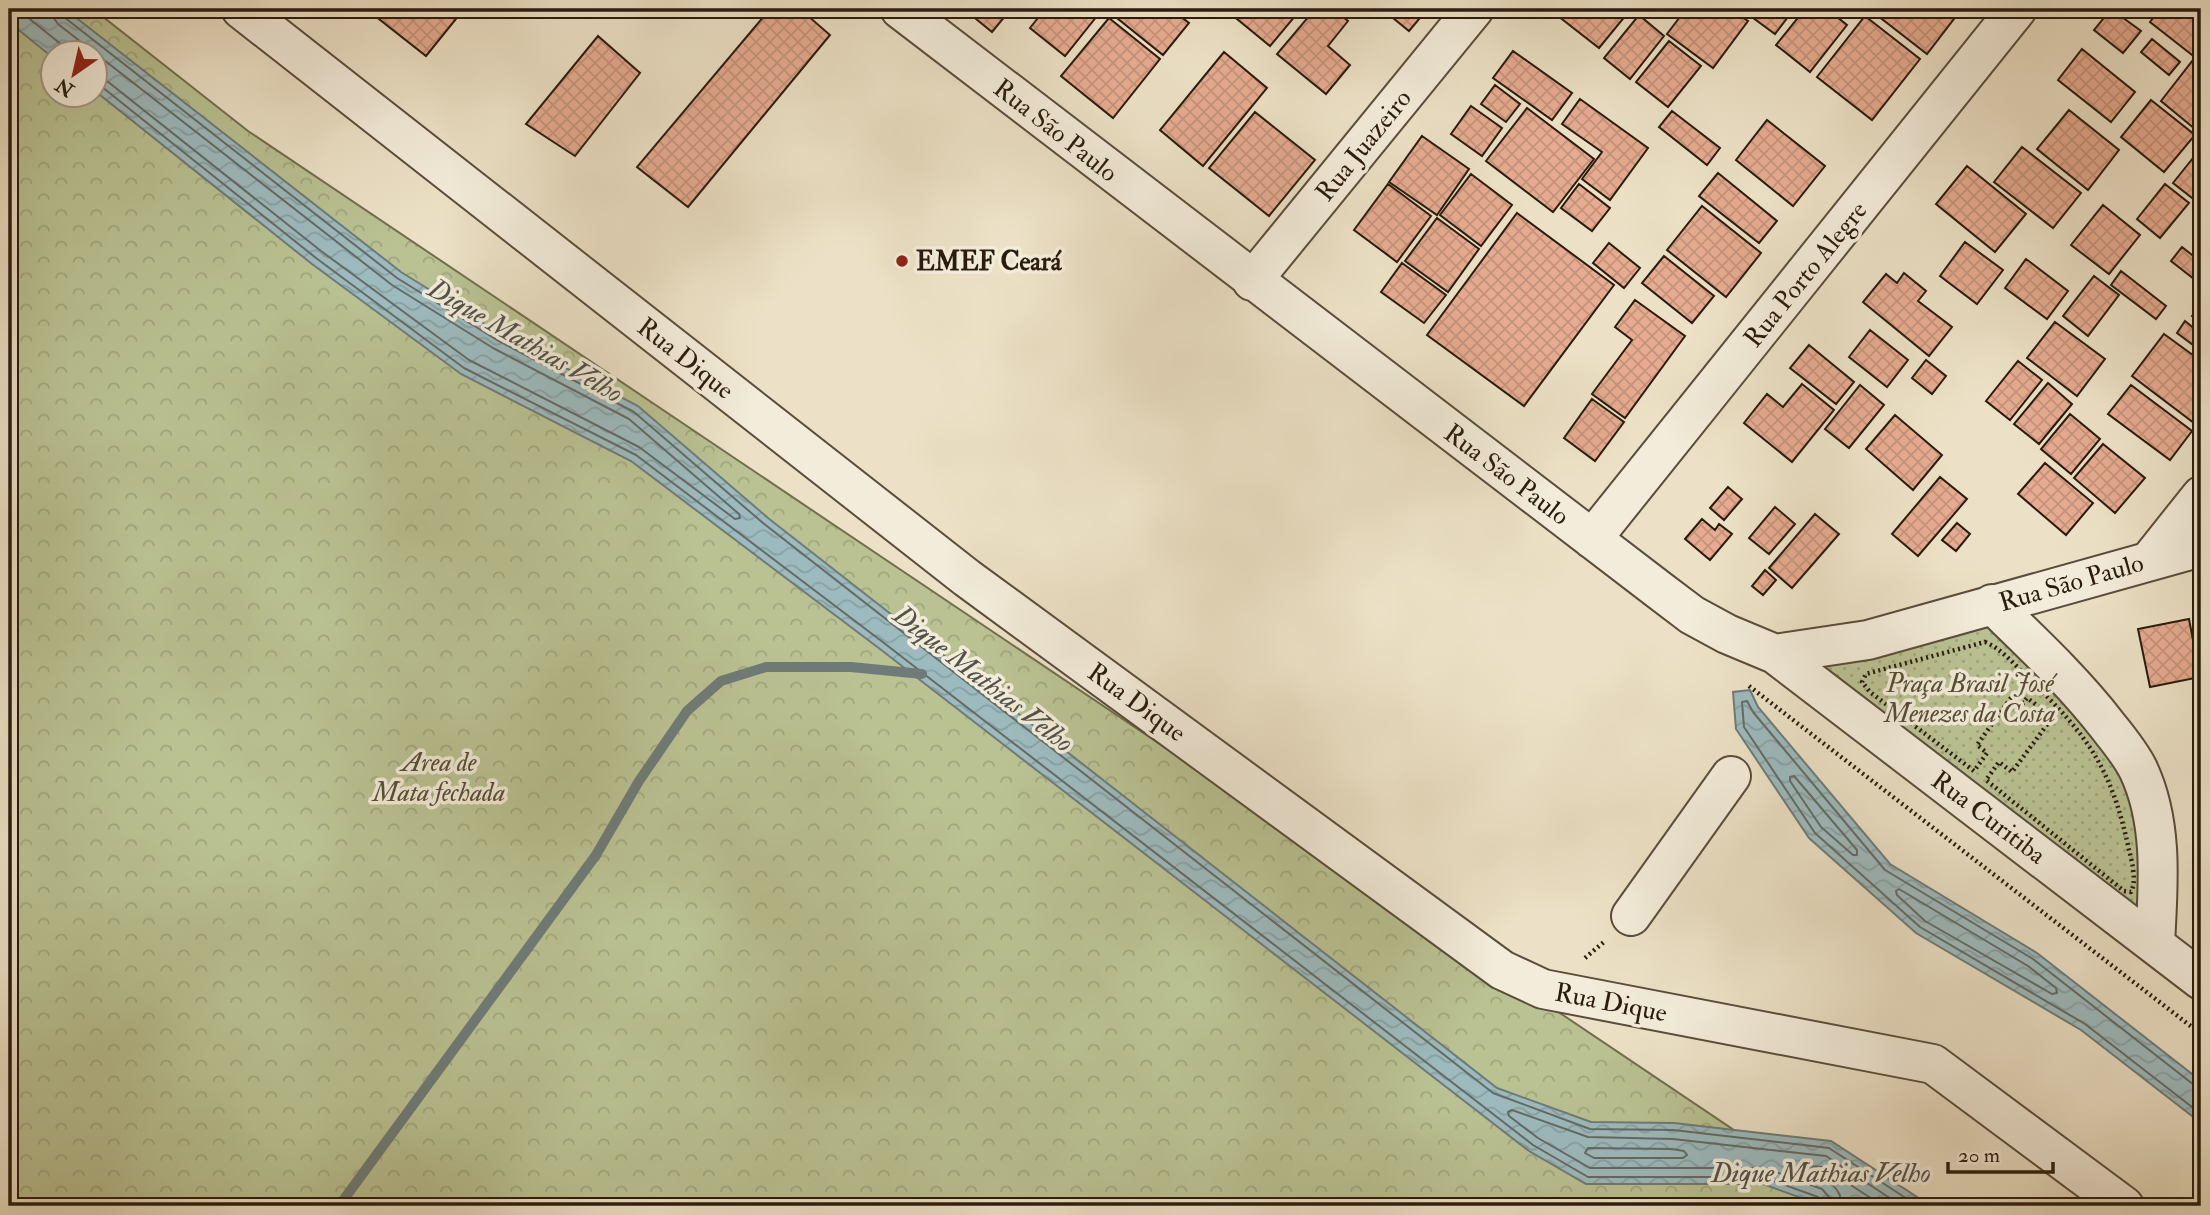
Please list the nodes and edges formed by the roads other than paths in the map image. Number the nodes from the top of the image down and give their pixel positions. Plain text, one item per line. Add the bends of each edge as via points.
1 (241, 9) edge
2 (900, 9) edge
3 (1474, 9) edge
4 (2017, 9) edge
5 (1252, 281) junction
6 (2201, 496) edge
7 (1592, 539) junction
8 (2201, 547) edge
9 (2150, 560) junction
10 (1992, 604) junction
11 (1775, 654) junction
12 (1731, 776) dead end
13 (1631, 916) road end
14 (2155, 944) junction
15 (2201, 980) edge
16 (2124, 1206) edge

1 - 16 street, Rua Dique via 967,578 1502,970 1543,989 1933,1064
2 - 5 street, Rua São Paulo
3 - 5 street, Rua Juazeiro
4 - 7 street, Rua Porto Alegre
5 - 7 street, Rua São Paulo
6 - 9 street
7 - 11 street, Rua São Paulo via 1692,615
8 - 9 street, Rua São Paulo
9 - 10 street, Rua São Paulo
10 - 11 street, Rua São Paulo via 1868,640
10 - 14 street via 2059,668 2138,770 2153,823 2159,872
11 - 14 street, Rua Curitiba
12 - 13 street
14 - 15 street, Rua Curitiba

